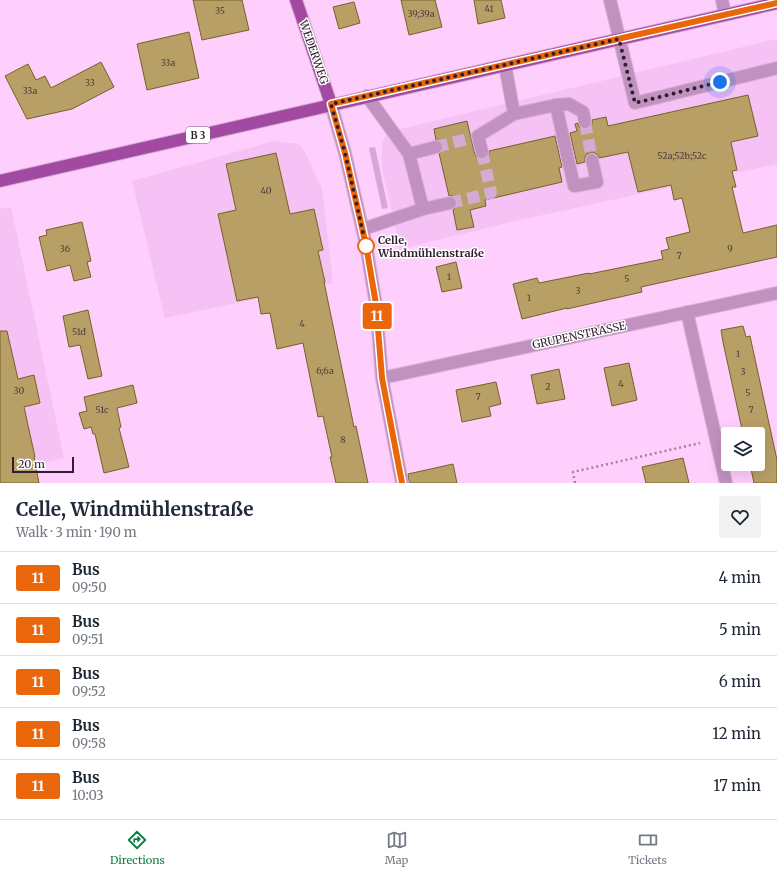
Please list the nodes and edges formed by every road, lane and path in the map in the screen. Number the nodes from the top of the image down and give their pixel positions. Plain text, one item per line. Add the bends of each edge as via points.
1 (296, 0) edge
2 (610, 0) edge
3 (722, 0) edge
4 (777, 3) edge
5 (725, 15) junction
6 (619, 39) junction
7 (505, 65) junction
8 (777, 68) edge
9 (367, 96) junction
10 (331, 104) junction
11 (556, 105) junction
12 (514, 114) junction
13 (584, 122) tunnel mouth
14 (436, 147) tunnel mouth
15 (482, 152) tunnel mouth
16 (409, 154) junction
17 (592, 160) tunnel mouth
18 (0, 180) edge
19 (450, 203) tunnel mouth
20 (423, 209) junction
21 (363, 229) junction
22 (777, 293) edge
23 (687, 312) junction
24 (382, 378) junction
25 (716, 439) junction
26 (402, 483) edge
27 (575, 483) edge
28 (726, 483) edge

1 - 10 main road, WEDERWEG
2 - 6 street
3 - 5 street
4 - 5 main road
5 - 6 main road
6 - 7 main road
6 - 8 street via 635,103
7 - 9 main road
7 - 12 street
9 - 10 main road
9 - 16 street
10 - 18 main road, B 3
10 - 21 street
11 - 12 street
11 - 13 street via 569,104 583,112
11 - 17 street via 574,186 597,182
12 - 15 street via 475,137
14 - 16 street
16 - 20 street
19 - 20 street
20 - 21 street
21 - 24 street via 376,304
22 - 23 street, GRUPENSTRASSE
23 - 24 street, GRUPENSTRASSE
23 - 25 street
24 - 26 street
25 - 27 path via 573,472
25 - 28 street

